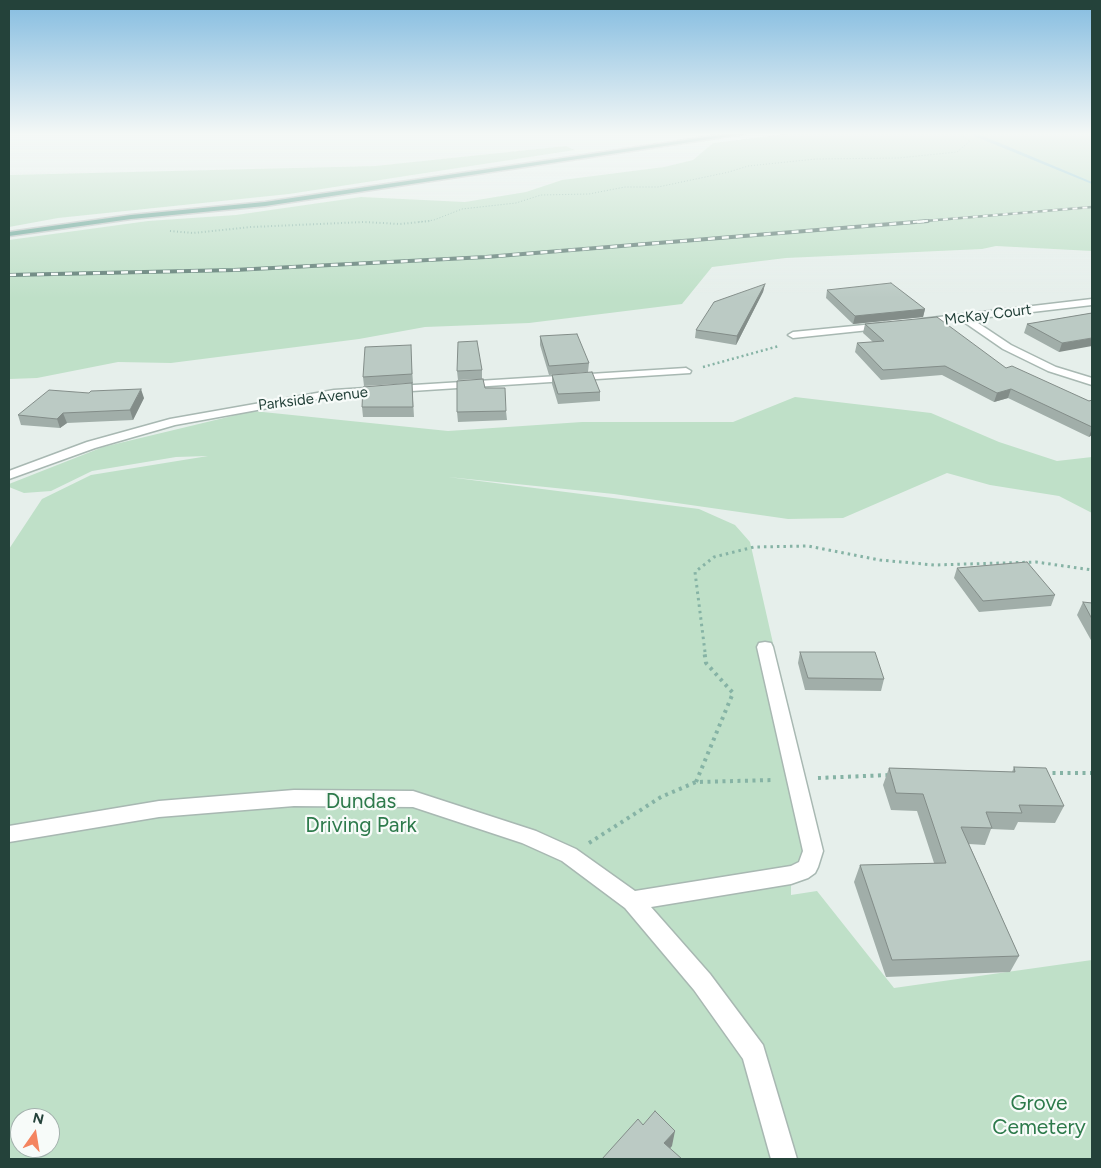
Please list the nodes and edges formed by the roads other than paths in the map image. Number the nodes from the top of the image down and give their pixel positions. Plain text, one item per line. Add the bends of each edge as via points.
1 (367, 189) edge
2 (9, 234) edge
3 (1092, 302) edge
4 (964, 318) junction
5 (794, 335) road end
6 (686, 371) road end
7 (1092, 382) edge
8 (9, 475) edge
9 (766, 647) dead end
10 (9, 834) edge
11 (632, 901) junction
12 (784, 1159) edge

1 - 2 main road
3 - 4 street, McKay Court
4 - 5 street, McKay Court
4 - 7 street via 1037,362
6 - 8 street, Parkside Avenue via 334,393 174,422 91,445
9 - 11 street via 813,851 808,867 791,876
10 - 11 street via 159,809 294,798 413,799 529,837 569,855
11 - 12 street via 702,982 754,1053

